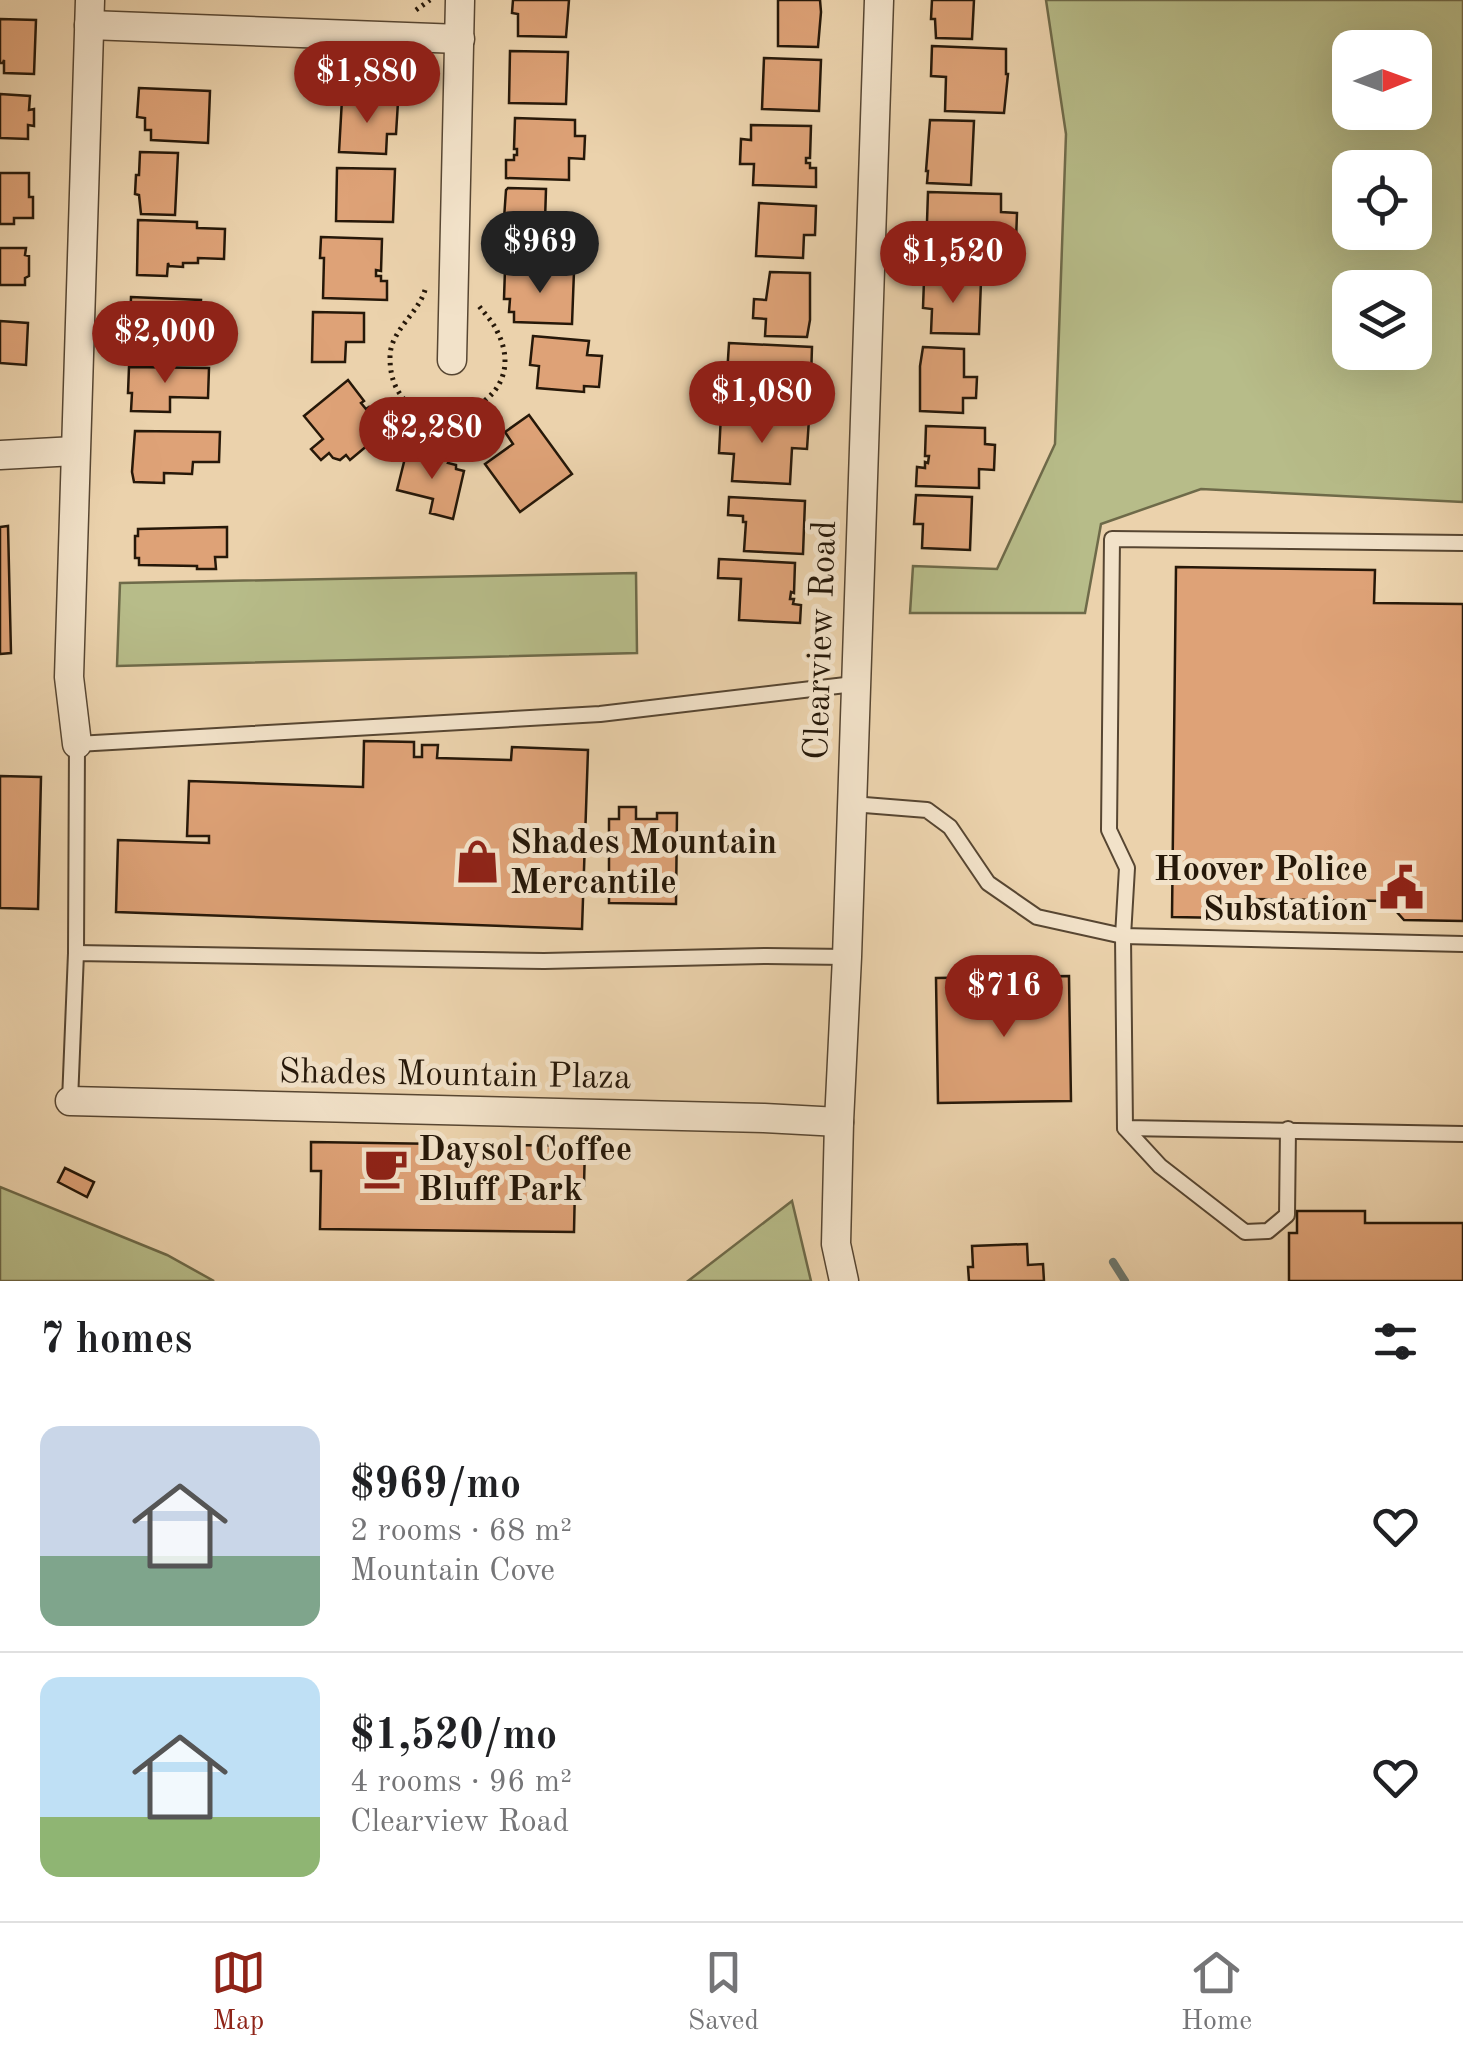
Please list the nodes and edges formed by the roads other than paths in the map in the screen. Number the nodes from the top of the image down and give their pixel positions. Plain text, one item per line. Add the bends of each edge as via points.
1 (460, 0) edge
2 (879, 0) edge
3 (89, 13) edge
4 (460, 39) junction
5 (452, 360) dead end
6 (76, 451) junction
7 (0, 454) edge
8 (1463, 543) edge
9 (854, 684) junction
10 (78, 744) junction
11 (852, 804) junction
12 (1123, 936) junction
13 (1463, 944) edge
14 (76, 953) junction
15 (847, 957) junction
16 (70, 1101) joint
17 (839, 1122) junction
18 (1125, 1128) junction
19 (1288, 1130) junction
20 (1463, 1134) edge
21 (844, 1281) edge

1 - 4 street
2 - 9 street, Clearview Road
3 - 4 street
3 - 6 street
4 - 5 street
6 - 7 street
6 - 10 street via 69,677
8 - 12 lane via 1112,539 1109,830 1127,868
9 - 10 lane via 600,714
9 - 11 street, Clearview Road
10 - 14 lane
11 - 12 lane via 927,810 950,828 988,883 1038,917
11 - 15 street, Clearview Road
12 - 13 lane
12 - 18 lane
14 - 15 lane via 544,962
14 - 16 lane
15 - 17 street, Clearview Road
16 - 17 street, Shades Mountain Plaza
17 - 21 street, Clearview Road via 836,1244
18 - 19 lane
18 - 19 lane via 1160,1166 1246,1232 1268,1230 1287,1216
19 - 20 lane

